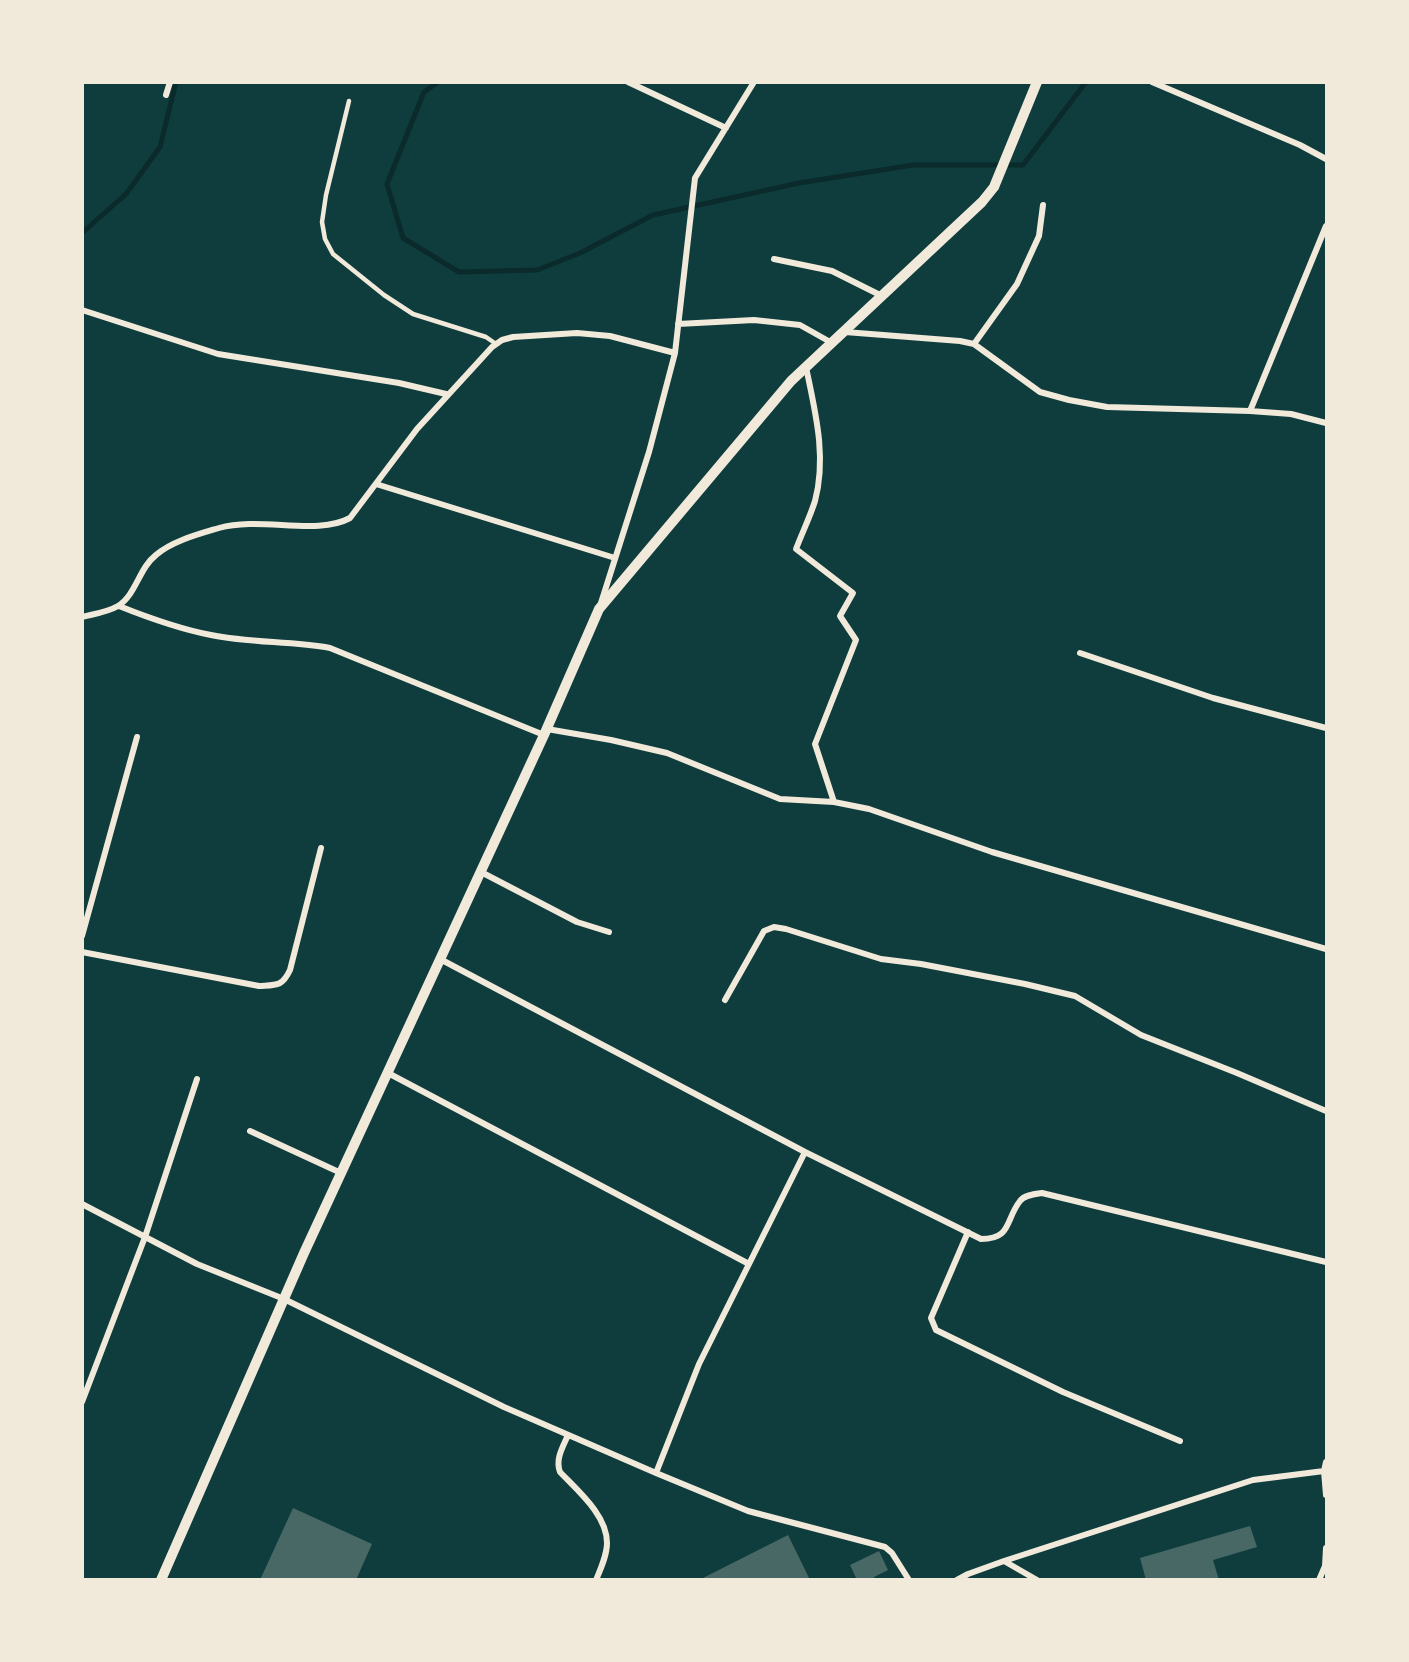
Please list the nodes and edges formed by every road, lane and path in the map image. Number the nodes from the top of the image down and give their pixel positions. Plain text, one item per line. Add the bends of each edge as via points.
1 (170, 82) edge
2 (628, 82) edge
3 (754, 82) edge
4 (1037, 82) edge
5 (1152, 82) edge
6 (166, 95) dead end
7 (349, 101) dead end
8 (726, 128) junction
9 (1326, 159) edge
10 (1043, 205) dead end
11 (1326, 226) edge
12 (774, 259) dead end
13 (883, 296) junction
14 (82, 310) edge
15 (678, 324) junction
16 (844, 332) junction
17 (832, 343) junction
18 (496, 344) junction
19 (974, 344) junction
20 (675, 353) junction
21 (806, 367) junction
22 (446, 394) junction
23 (1250, 411) junction
24 (1326, 423) edge
25 (376, 484) junction
26 (615, 558) junction
27 (118, 606) junction
28 (599, 609) junction
29 (82, 616) edge
30 (1080, 653) dead end
31 (1326, 728) edge
32 (545, 732) junction
33 (137, 737) dead end
34 (834, 802) junction
35 (321, 848) dead end
36 (481, 872) junction
37 (609, 932) dead end
38 (82, 936) edge
39 (1326, 949) edge
40 (82, 951) edge
41 (441, 959) junction
42 (725, 1000) dead end
43 (388, 1073) junction
44 (197, 1079) dead end
45 (1326, 1112) edge
46 (250, 1131) dead end
47 (805, 1152) junction
48 (341, 1173) junction
49 (82, 1204) edge
50 (968, 1232) junction
51 (145, 1237) junction
52 (1326, 1262) edge
53 (749, 1264) junction
54 (284, 1299) junction
55 (82, 1402) edge
56 (568, 1435) junction
57 (1180, 1441) dead end
58 (1326, 1462) edge
59 (1324, 1471) junction
60 (656, 1473) junction
61 (1326, 1495) edge
62 (1326, 1548) edge
63 (1004, 1561) junction
64 (161, 1580) edge
65 (596, 1580) edge
66 (909, 1580) edge
67 (957, 1580) edge
68 (1037, 1580) edge
69 (1320, 1580) edge

1 - 6 street
2 - 8 street
3 - 8 street
4 - 13 street via 994,187
5 - 9 street
7 - 18 lane via 322,222 333,254 413,314 486,337
8 - 15 street via 695,178
10 - 19 street via 1038,236 1017,284
11 - 23 street
12 - 13 street via 832,271
13 - 16 street
14 - 22 street via 218,354
15 - 17 street via 754,320 800,325
15 - 20 street
16 - 17 street
16 - 19 street
17 - 21 street
18 - 20 street via 513,338 591,333
18 - 22 street
19 - 23 street via 1040,392 1069,400 1107,407
20 - 26 street
21 - 28 street
21 - 34 street via 818,425 820,472 796,549 853,593 840,616 856,640 815,744
22 - 25 street
23 - 24 street via 1291,414
25 - 26 street
25 - 27 street via 350,518 339,524 250,522 220,527 170,546 155,555
26 - 28 street
27 - 29 street
27 - 32 street via 213,636 330,648
28 - 32 street
30 - 31 street via 1213,698
32 - 34 street via 611,740 667,753 780,799
32 - 36 street
33 - 38 street
34 - 39 street via 869,809 992,852
35 - 40 street via 290,970 277,985 259,986
36 - 37 street via 577,922
36 - 41 street
41 - 43 street
41 - 47 street
42 - 45 street via 764,931 774,927 786,929 881,959 1075,996 1141,1035
43 - 48 street
43 - 53 street
44 - 51 street
46 - 48 street
47 - 50 street
47 - 53 street
48 - 54 street
49 - 51 street
50 - 52 street via 981,1239 994,1239 1006,1230 1020,1200 1042,1193
50 - 57 street via 931,1318 936,1330 1063,1392
51 - 54 street via 197,1264
51 - 55 street
53 - 60 street via 699,1364
54 - 56 street
54 - 64 street
56 - 60 street
56 - 65 street via 558,1458 560,1472 600,1517 606,1532 605,1556
58 - 59 street
59 - 61 street
59 - 63 street via 1253,1480
60 - 66 street via 748,1511 885,1547
62 - 69 street
63 - 67 street
63 - 68 street

